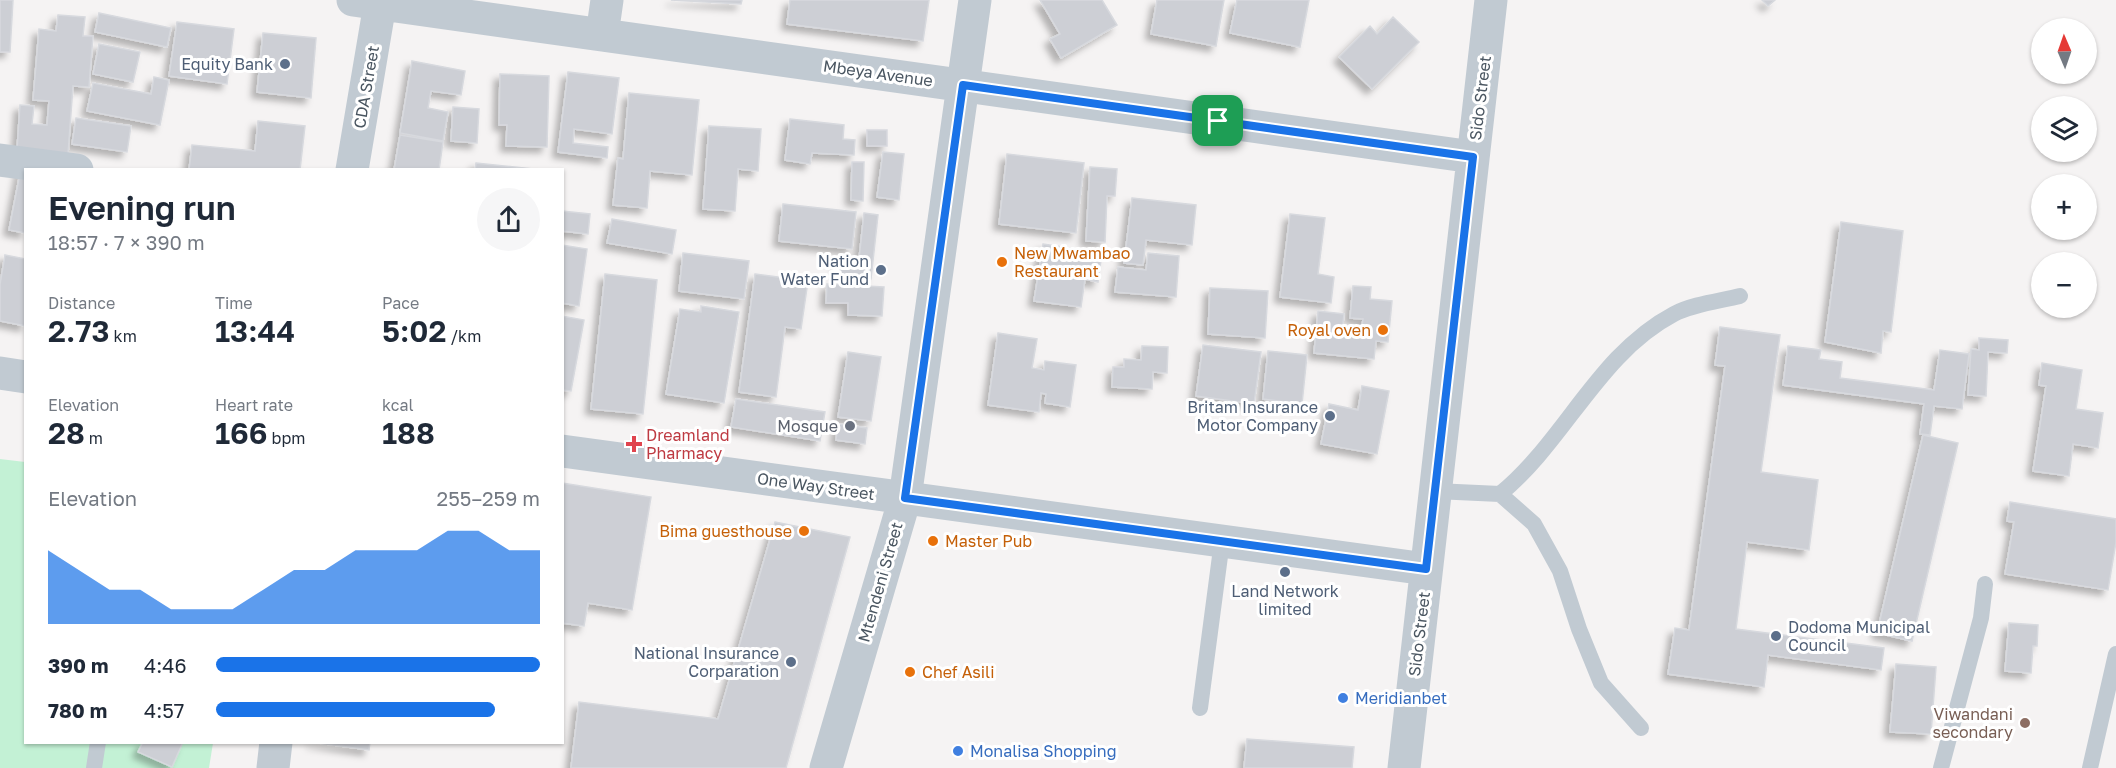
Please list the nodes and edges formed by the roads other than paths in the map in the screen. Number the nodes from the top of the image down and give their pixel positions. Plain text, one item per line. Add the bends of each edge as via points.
1 (607, 0) edge
2 (975, 0) edge
3 (1491, 0) edge
4 (367, 2) edge
5 (602, 35) junction
6 (963, 85) junction
7 (1473, 157) junction
8 (0, 160) edge
9 (62, 168) edge
10 (352, 168) edge
11 (1740, 296) dead end
12 (0, 373) edge
13 (24, 377) edge
14 (564, 451) edge
15 (1435, 491) junction
16 (1500, 494) junction
17 (905, 498) junction
18 (1222, 541) junction
19 (1426, 569) junction
20 (1985, 584) dead end
21 (2116, 654) edge
22 (1200, 708) dead end
23 (1641, 728) dead end
24 (98, 744) edge
25 (276, 744) edge
26 (94, 768) edge
27 (273, 768) edge
28 (826, 768) edge
29 (1404, 768) edge
30 (1941, 768) edge
31 (2090, 768) edge

1 - 5 street
2 - 6 street, Mtendeni Street
3 - 7 street, Sido Street
4 - 5 street, Mbeya Avenue
4 - 10 street, CDA Street
5 - 6 street, Mbeya Avenue
6 - 7 street, Mbeya Avenue
6 - 17 street, Mtendeni Street
7 - 15 street, Sido Street
8 - 9 street
11 - 16 lane via 1675,314 1621,353 1527,472
12 - 13 street
14 - 17 street, One Way Street
15 - 16 lane
15 - 19 street, Sido Street
16 - 23 lane via 1534,524 1560,571 1601,683
17 - 18 street, One Way Street
17 - 28 street, Mtendeni Street
18 - 19 street, One Way Street
18 - 22 lane
19 - 29 street, Sido Street
20 - 30 lane via 1981,618
21 - 31 lane
24 - 26 lane
25 - 27 street

